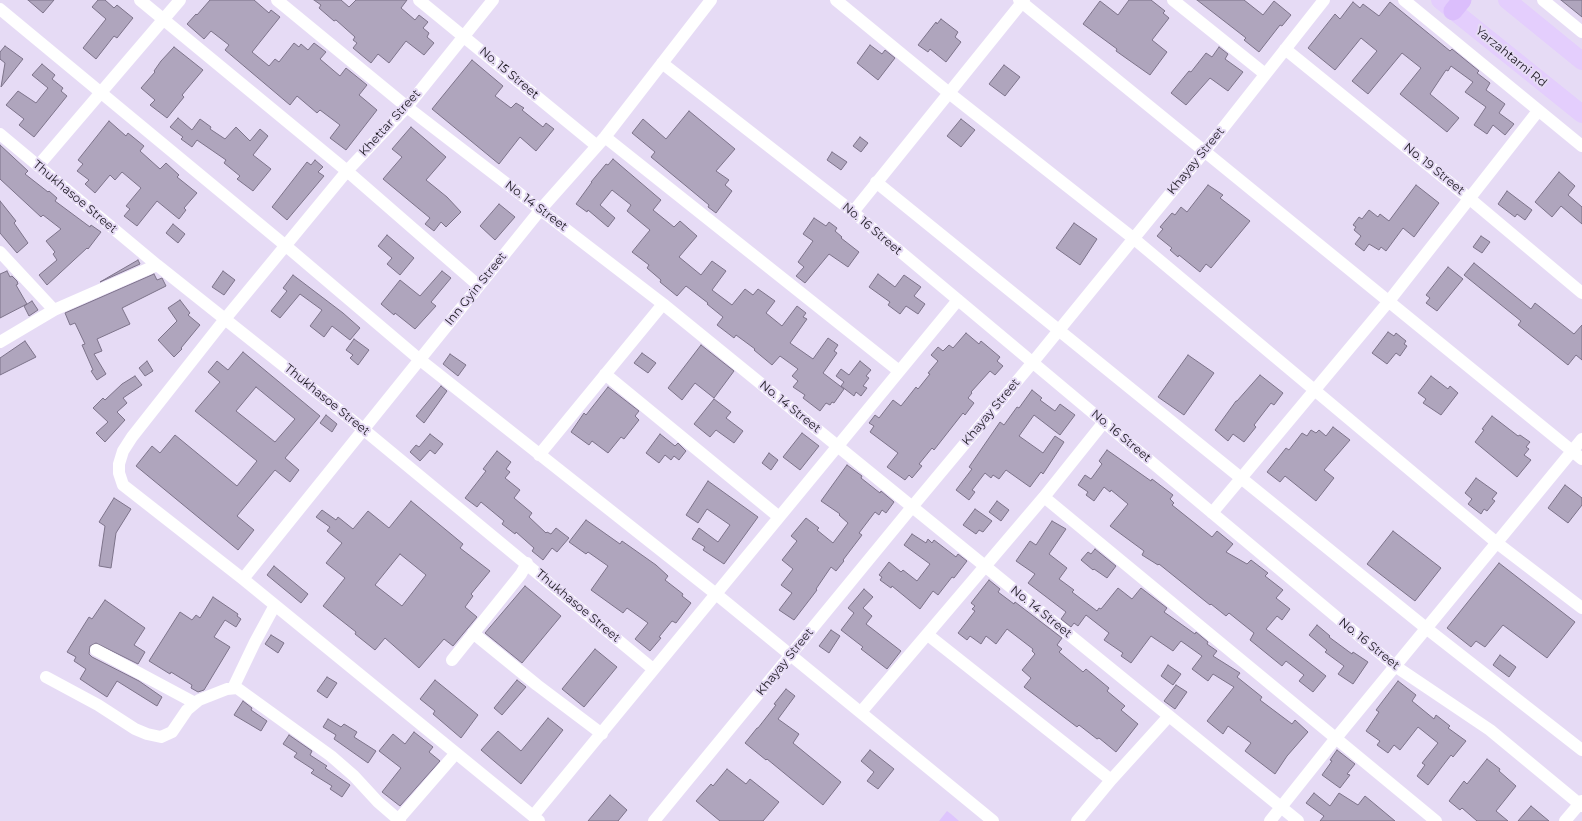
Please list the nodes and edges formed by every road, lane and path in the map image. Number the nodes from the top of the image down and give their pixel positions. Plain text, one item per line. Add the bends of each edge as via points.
1 (140, 0) edge
2 (180, 0) edge
3 (277, 0) edge
4 (419, 0) edge
5 (493, 0) edge
6 (711, 0) edge
7 (836, 0) edge
8 (1173, 0) edge
9 (1404, 0) edge
10 (1508, 0) edge
11 (1543, 0) edge
12 (1022, 1) edge
13 (1319, 2) edge
14 (1452, 4) edge
15 (0, 9) edge
16 (164, 20) junction
17 (1582, 32) edge
18 (464, 36) junction
19 (1285, 49) junction
20 (1581, 58) edge
21 (662, 63) junction
22 (1265, 74) junction
23 (101, 92) junction
24 (949, 93) junction
25 (406, 107) junction
26 (1538, 111) junction
27 (1582, 114) edge
28 (0, 134) edge
29 (601, 142) junction
30 (1582, 146) edge
31 (1205, 151) junction
32 (38, 166) junction
33 (347, 171) junction
34 (876, 182) junction
35 (1470, 198) junction
36 (541, 209) junction
37 (853, 212) junction
38 (1133, 238) junction
39 (286, 246) junction
40 (0, 252) edge
41 (158, 266) junction
42 (479, 286) junction
43 (1582, 293) edge
44 (958, 300) junction
45 (1389, 301) junction
46 (663, 304) junction
47 (54, 310) junction
48 (225, 319) junction
49 (1059, 330) junction
50 (0, 342) edge
51 (419, 359) junction
52 (1033, 362) junction
53 (899, 371) junction
54 (605, 374) junction
55 (1316, 390) junction
56 (1104, 422) junction
57 (363, 429) junction
58 (1582, 439) edge
59 (838, 446) junction
60 (1572, 451) junction
61 (539, 455) junction
62 (1582, 459) edge
63 (1240, 478) junction
64 (1044, 497) junction
65 (912, 507) junction
66 (1212, 513) junction
67 (779, 517) junction
68 (1497, 543) junction
69 (527, 563) junction
70 (985, 566) junction
71 (243, 579) junction
72 (716, 594) junction
73 (275, 605) junction
74 (1582, 608) edge
75 (1426, 628) junction
76 (473, 633) junction
77 (928, 635) junction
78 (96, 650) dead end
79 (791, 654) junction
80 (452, 660) dead end
81 (1395, 666) junction
82 (653, 669) junction
83 (46, 678) dead end
84 (233, 688) junction
85 (195, 703) junction
86 (861, 712) junction
87 (1169, 716) junction
88 (602, 734) junction
89 (1336, 738) junction
90 (1582, 750) edge
91 (456, 754) junction
92 (1111, 780) junction
93 (1581, 804) edge
94 (1281, 808) junction
95 (536, 819) edge
96 (398, 820) edge
97 (654, 821) edge
98 (993, 821) edge
99 (1077, 821) edge
100 (1270, 821) edge
101 (1298, 821) edge
102 (1436, 821) edge
103 (1565, 821) edge

1 - 16 street
2 - 16 street
3 - 25 street, No. 14 Street
4 - 18 street, No. 15 Street
5 - 18 street, Khettar Street
6 - 21 street, Inn Gyin Street
7 - 24 street
8 - 22 street
9 - 26 street
10 - 20 main road
11 - 17 street
12 - 24 street
12 - 31 street
13 - 19 street, Khayay Street
14 - 27 main road, Yarzahtarni Rd
15 - 23 street
16 - 23 street
16 - 33 street
18 - 25 street, Khettar Street
18 - 29 street, No. 15 Street
19 - 22 street, Khayay Street
19 - 35 street, No. 19 Street
21 - 29 street, Inn Gyin Street
21 - 37 street, No. 16 Street
22 - 31 street, Khayay Street
23 - 32 street
23 - 39 street
24 - 34 street
24 - 38 street
25 - 33 street, Khettar Street
25 - 36 street, No. 14 Street
26 - 30 street
26 - 35 street
28 - 32 street, Thukhasoe Street
29 - 36 street, Inn Gyin Street
29 - 53 street, No. 15 Street
31 - 38 street, Khayay Street
31 - 45 street
32 - 41 street, Thukhasoe Street
33 - 39 street, Khettar Street
33 - 42 street
34 - 37 street
34 - 49 street
35 - 43 street, No. 19 Street
35 - 45 street
36 - 42 street, Inn Gyin Street
36 - 46 street, No. 14 Street
37 - 44 street, No. 16 Street
38 - 49 street, Khayay Street
38 - 55 street
39 - 48 street, Khettar Street
39 - 51 street
40 - 47 street
41 - 47 street
41 - 48 street, Thukhasoe Street
42 - 51 street, Inn Gyin Street
44 - 52 street, No. 16 Street
44 - 53 street
45 - 55 street
45 - 60 street
46 - 54 street
46 - 59 street, No. 14 Street
47 - 50 street
48 - 57 street, Thukhasoe Street
48 - 71 street, Khettar Street via 132,437 123,451 119,473 124,484
49 - 52 street, Khayay Street
49 - 63 street
51 - 57 street, Inn Gyin Street
51 - 61 street
52 - 56 street, No. 16 Street
52 - 65 street, Khayay Street
53 - 59 street
54 - 61 street
54 - 67 street
55 - 63 street
55 - 68 street
56 - 64 street
56 - 66 street, No. 16 Street
57 - 69 street, Thukhasoe Street
57 - 71 street, Inn Gyin Street
58 - 60 street
59 - 65 street, No. 14 Street
59 - 67 street
60 - 62 street
60 - 68 street
61 - 72 street
63 - 66 street
63 - 75 street
64 - 70 street
64 - 89 street
65 - 70 street, No. 14 Street
65 - 79 street, Khayay Street
66 - 81 street, No. 16 Street
67 - 72 street
68 - 74 street
68 - 75 street
69 - 76 street
69 - 82 street, Thukhasoe Street
70 - 77 street
70 - 87 street, No. 14 Street
71 - 73 street, Khettar Street
72 - 79 street
72 - 82 street
73 - 84 street
73 - 91 street, Khettar Street
75 - 81 street
75 - 90 street
76 - 80 street
76 - 88 street
77 - 86 street
77 - 92 street
78 - 85 street
79 - 86 street
79 - 97 street, Khayay Street
81 - 89 street
81 - 93 street, No. 16 Street via 1490,730
82 - 88 street
83 - 85 street via 98,705 135,729 161,737 172,732
84 - 85 street
84 - 96 street via 242,690 331,756
86 - 98 street
87 - 92 street
87 - 94 street, No. 14 Street
88 - 95 street
89 - 94 street
89 - 102 street
91 - 95 street, Khettar Street
91 - 96 street
92 - 99 street
93 - 103 street
94 - 100 street
94 - 101 street, No. 14 Street

